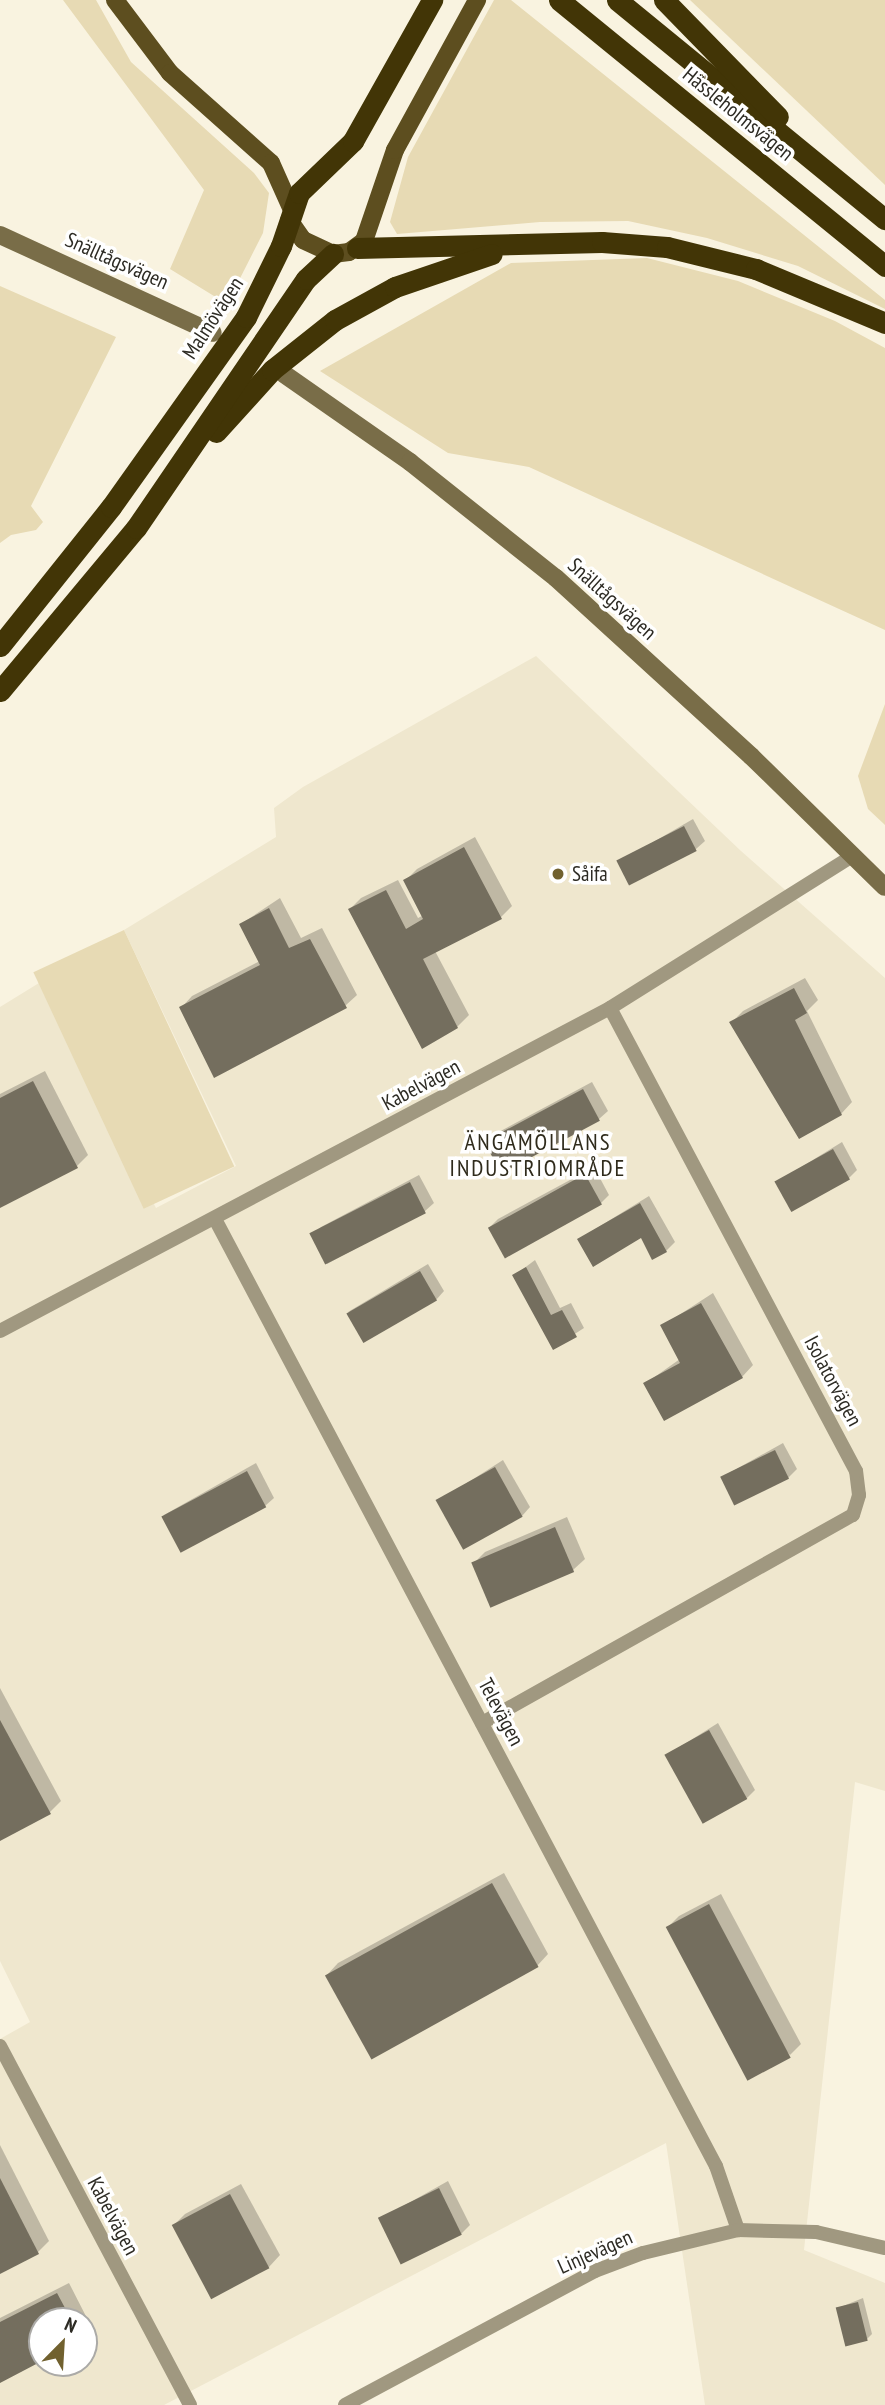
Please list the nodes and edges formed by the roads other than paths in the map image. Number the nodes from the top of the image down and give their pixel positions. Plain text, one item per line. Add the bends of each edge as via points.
1 (115, 0) edge
2 (432, 0) edge
3 (559, 0) edge
4 (617, 0) edge
5 (664, 0) edge
6 (475, 3) edge
7 (837, 180) junction
8 (291, 215) junction
9 (885, 219) edge
10 (0, 235) edge
11 (536, 246) junction
12 (357, 248) junction
13 (333, 254) junction
14 (885, 266) edge
15 (885, 323) edge
16 (213, 333) dead end
17 (284, 374) dead end
18 (136, 527) junction
19 (0, 646) edge
20 (0, 691) edge
21 (851, 857) junction
22 (885, 887) edge
23 (610, 1008) junction
24 (215, 1219) junction
25 (0, 1331) edge
26 (482, 1723) junction
27 (0, 2046) edge
28 (738, 2230) junction
29 (885, 2248) edge
30 (190, 2405) edge
31 (345, 2405) edge

1 - 8 main road via 170,73 271,163
2 - 8 highway, Malmövägen via 353,141 306,184
3 - 14 highway, Hässleholmsvägen
4 - 7 highway, Hässleholmsvägen
5 - 7 highway
6 - 12 main road via 395,149 381,181 370,232
7 - 9 highway, Hässleholmsvägen
8 - 13 main road via 303,240
8 - 19 highway, Malmövägen via 247,317 111,507
10 - 16 street, Snälltågsvägen
11 - 12 highway
11 - 15 highway via 626,243 697,252 793,282
11 - 18 highway via 472,258 436,271 335,320 248,394
12 - 13 main road
13 - 18 highway via 306,279
17 - 21 street, Snälltågsvägen via 504,534 741,747
18 - 20 highway
21 - 22 street, Snälltågsvägen
21 - 23 street, Kabelvägen
23 - 24 street, Kabelvägen
23 - 26 street, Isolatorvägen via 856,1471 859,1495 853,1515
24 - 25 street, Kabelvägen
24 - 26 street, Televägen
26 - 28 street, Televägen via 716,2166
27 - 30 street, Kabelvägen
28 - 29 street, Linjevägen via 816,2232
28 - 31 street, Linjevägen via 643,2253 595,2271

